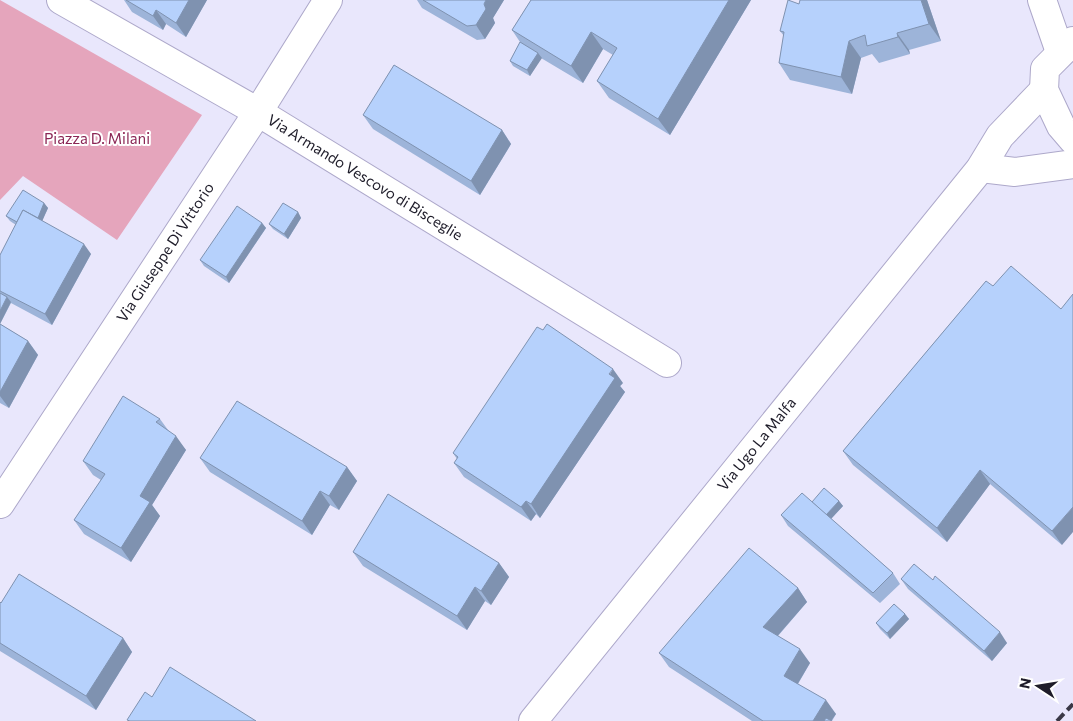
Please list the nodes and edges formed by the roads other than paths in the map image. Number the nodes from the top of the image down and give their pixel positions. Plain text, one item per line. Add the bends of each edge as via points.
1 (61, 0) edge
2 (1042, 0) edge
3 (327, 1) edge
4 (1067, 46) edge
5 (1044, 90) junction
6 (258, 112) junction
7 (1073, 140) edge
8 (1073, 164) edge
9 (981, 168) junction
10 (667, 363) dead end
11 (0, 504) edge
12 (533, 721) edge

1 - 6 street, Via Armando Vescovo di Bisceglie
2 - 4 street
3 - 6 street, Via Giuseppe Di Vittorio
4 - 5 street via 1046,68
5 - 7 street via 1061,126
5 - 9 street, Via Ugo La Malfa via 1000,136
6 - 10 street, Via Armando Vescovo di Bisceglie
6 - 11 street, Via Giuseppe Di Vittorio
8 - 9 street via 1016,172
9 - 12 street, Via Ugo La Malfa

